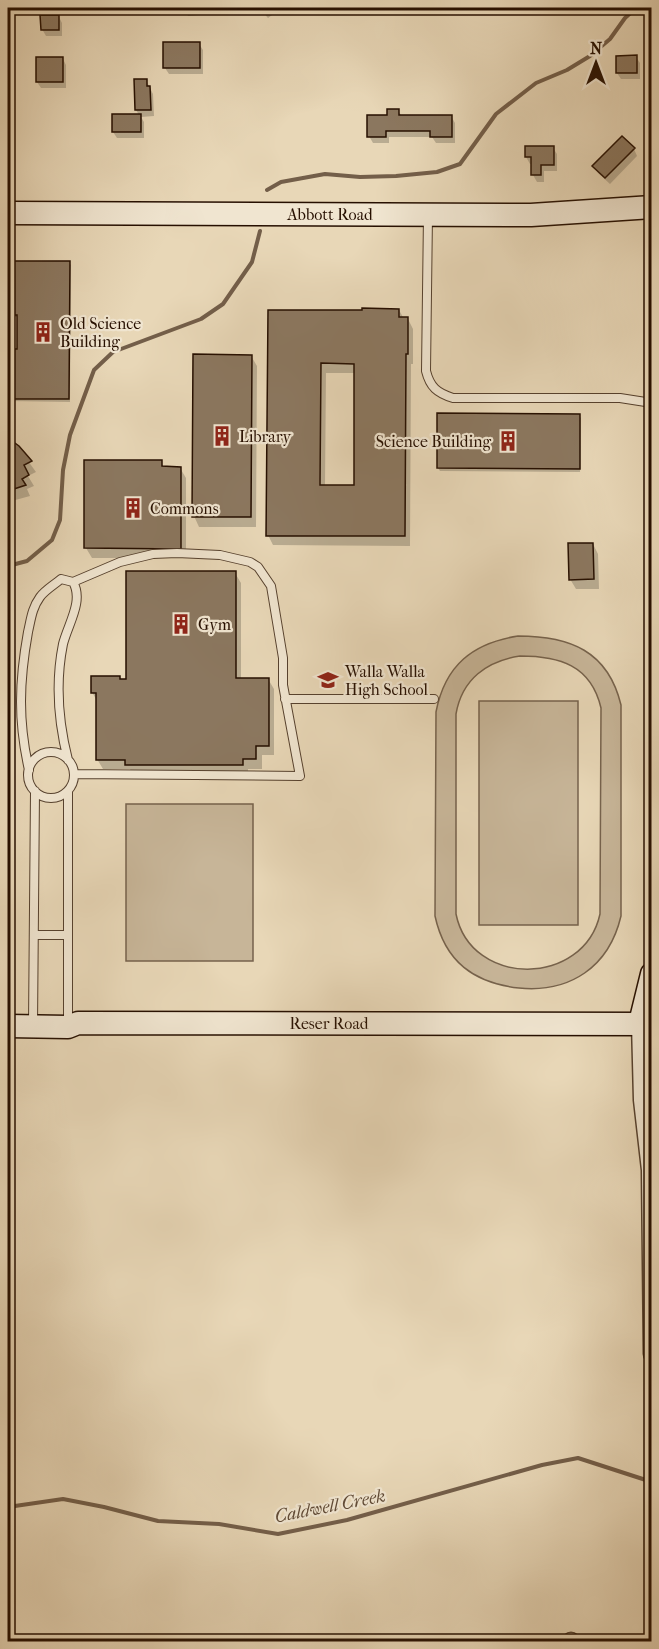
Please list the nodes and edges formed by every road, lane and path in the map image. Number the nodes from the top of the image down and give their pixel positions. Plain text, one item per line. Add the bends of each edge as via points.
1 (651, 207) edge
2 (8, 213) edge
3 (428, 214) junction
4 (651, 403) edge
5 (73, 582) junction
6 (285, 699) junction
7 (435, 699) dead end
8 (68, 760) junction
9 (29, 770) junction
10 (74, 774) junction
11 (68, 790) junction
12 (35, 791) junction
13 (34, 935) junction
14 (68, 935) junction
15 (651, 974) edge
16 (646, 1024) edge
17 (8, 1026) edge
18 (33, 1027) junction
19 (68, 1027) junction
20 (651, 1354) edge

1 - 3 main road, Abbott Road via 531,215
2 - 3 main road, Abbott Road
3 - 4 lane via 426,370 429,384 439,394 453,398 620,398
5 - 6 lane via 120,562 153,554 220,555 250,562 271,586 283,658
5 - 8 lane via 77,596 60,658 58,698
5 - 9 lane via 61,579 41,596 32,611 19,701
6 - 7 lane
6 - 10 lane via 300,776
8 - 9 lane via 46,753 35,759
8 - 10 lane
9 - 12 lane
10 - 11 lane
11 - 12 lane via 49,798
11 - 14 lane
12 - 13 lane
13 - 14 lane
13 - 18 lane
14 - 19 lane
15 - 16 main road
16 - 19 main road, Reser Road via 78,1023
16 - 20 street via 642,1100 650,1170
17 - 18 main road, Reser Road
18 - 19 main road, Reser Road

